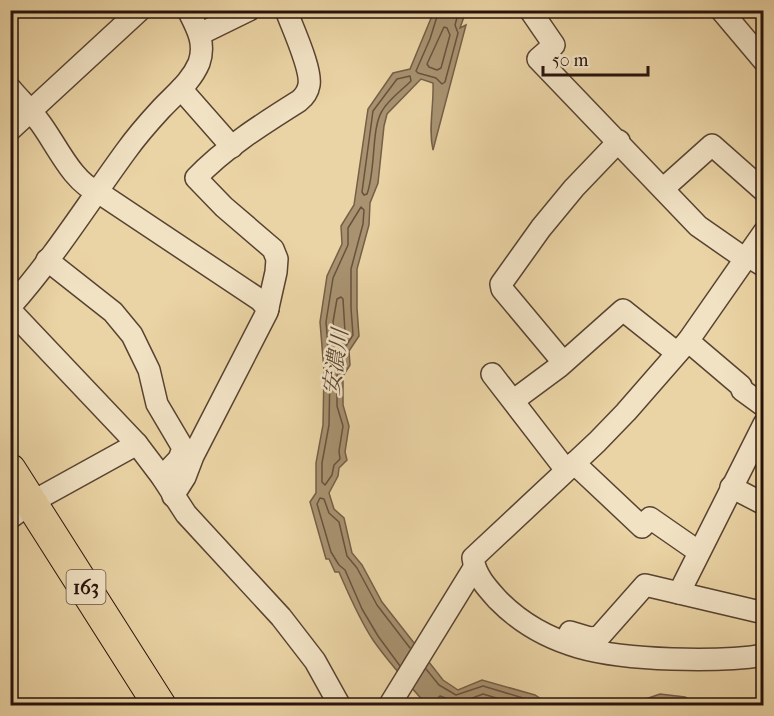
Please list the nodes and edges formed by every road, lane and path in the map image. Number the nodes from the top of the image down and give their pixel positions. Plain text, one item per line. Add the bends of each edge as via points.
1 (188, 10) edge
2 (249, 10) edge
3 (286, 10) edge
4 (530, 10) edge
5 (721, 10) edge
6 (132, 13) edge
7 (200, 34) junction
8 (764, 61) edge
9 (10, 88) edge
10 (181, 89) junction
11 (30, 112) junction
12 (10, 130) edge
13 (619, 141) junction
14 (232, 147) junction
15 (664, 188) junction
16 (764, 191) edge
17 (98, 192) junction
18 (764, 232) edge
19 (47, 260) junction
20 (751, 260) edge
21 (267, 309) junction
22 (11, 312) edge
23 (682, 347) junction
24 (563, 362) junction
25 (492, 374) dead end
26 (514, 400) junction
27 (764, 406) edge
28 (764, 424) edge
29 (137, 444) junction
30 (570, 466) junction
31 (10, 470) edge
32 (162, 477) junction
33 (731, 487) junction
34 (173, 496) junction
35 (764, 504) edge
36 (21, 510) edge
37 (699, 552) junction
38 (474, 568) junction
39 (679, 593) junction
40 (764, 610) edge
41 (764, 655) edge
42 (390, 703) edge
43 (160, 705) edge
44 (340, 705) edge

1 - 7 street
2 - 7 street
3 - 14 street via 307,68 309,88 299,101
4 - 13 street via 554,45 538,59
5 - 8 street
6 - 11 street
7 - 10 street via 198,64
9 - 11 street
10 - 14 street
10 - 17 street via 126,150
11 - 12 street
11 - 17 street via 67,165 91,190
13 - 15 street
13 - 24 street via 574,188 501,284
14 - 21 street via 196,178 273,249 276,272
15 - 16 street via 712,145
15 - 20 street via 705,232
17 - 19 street
17 - 21 street via 260,300
18 - 20 street
19 - 22 street
19 - 32 street via 113,312 139,347 157,404 183,448 179,459
20 - 23 street
21 - 34 street
22 - 29 street
23 - 24 street via 623,310
23 - 27 street
23 - 30 street via 626,412
24 - 26 street
25 - 26 street
26 - 30 street via 541,438
28 - 33 street
29 - 32 street
29 - 36 street
30 - 37 street via 642,527 650,518
30 - 38 street via 473,558
31 - 36 highway, 163
32 - 34 street
33 - 35 street
33 - 37 street
34 - 44 street via 281,617 315,661
36 - 43 highway, 163
37 - 39 street
38 - 39 street via 485,570 504,592 550,624 590,638 599,637 645,585
38 - 41 street via 488,590 509,611 565,644 644,658 688,660
38 - 42 street
39 - 40 street

